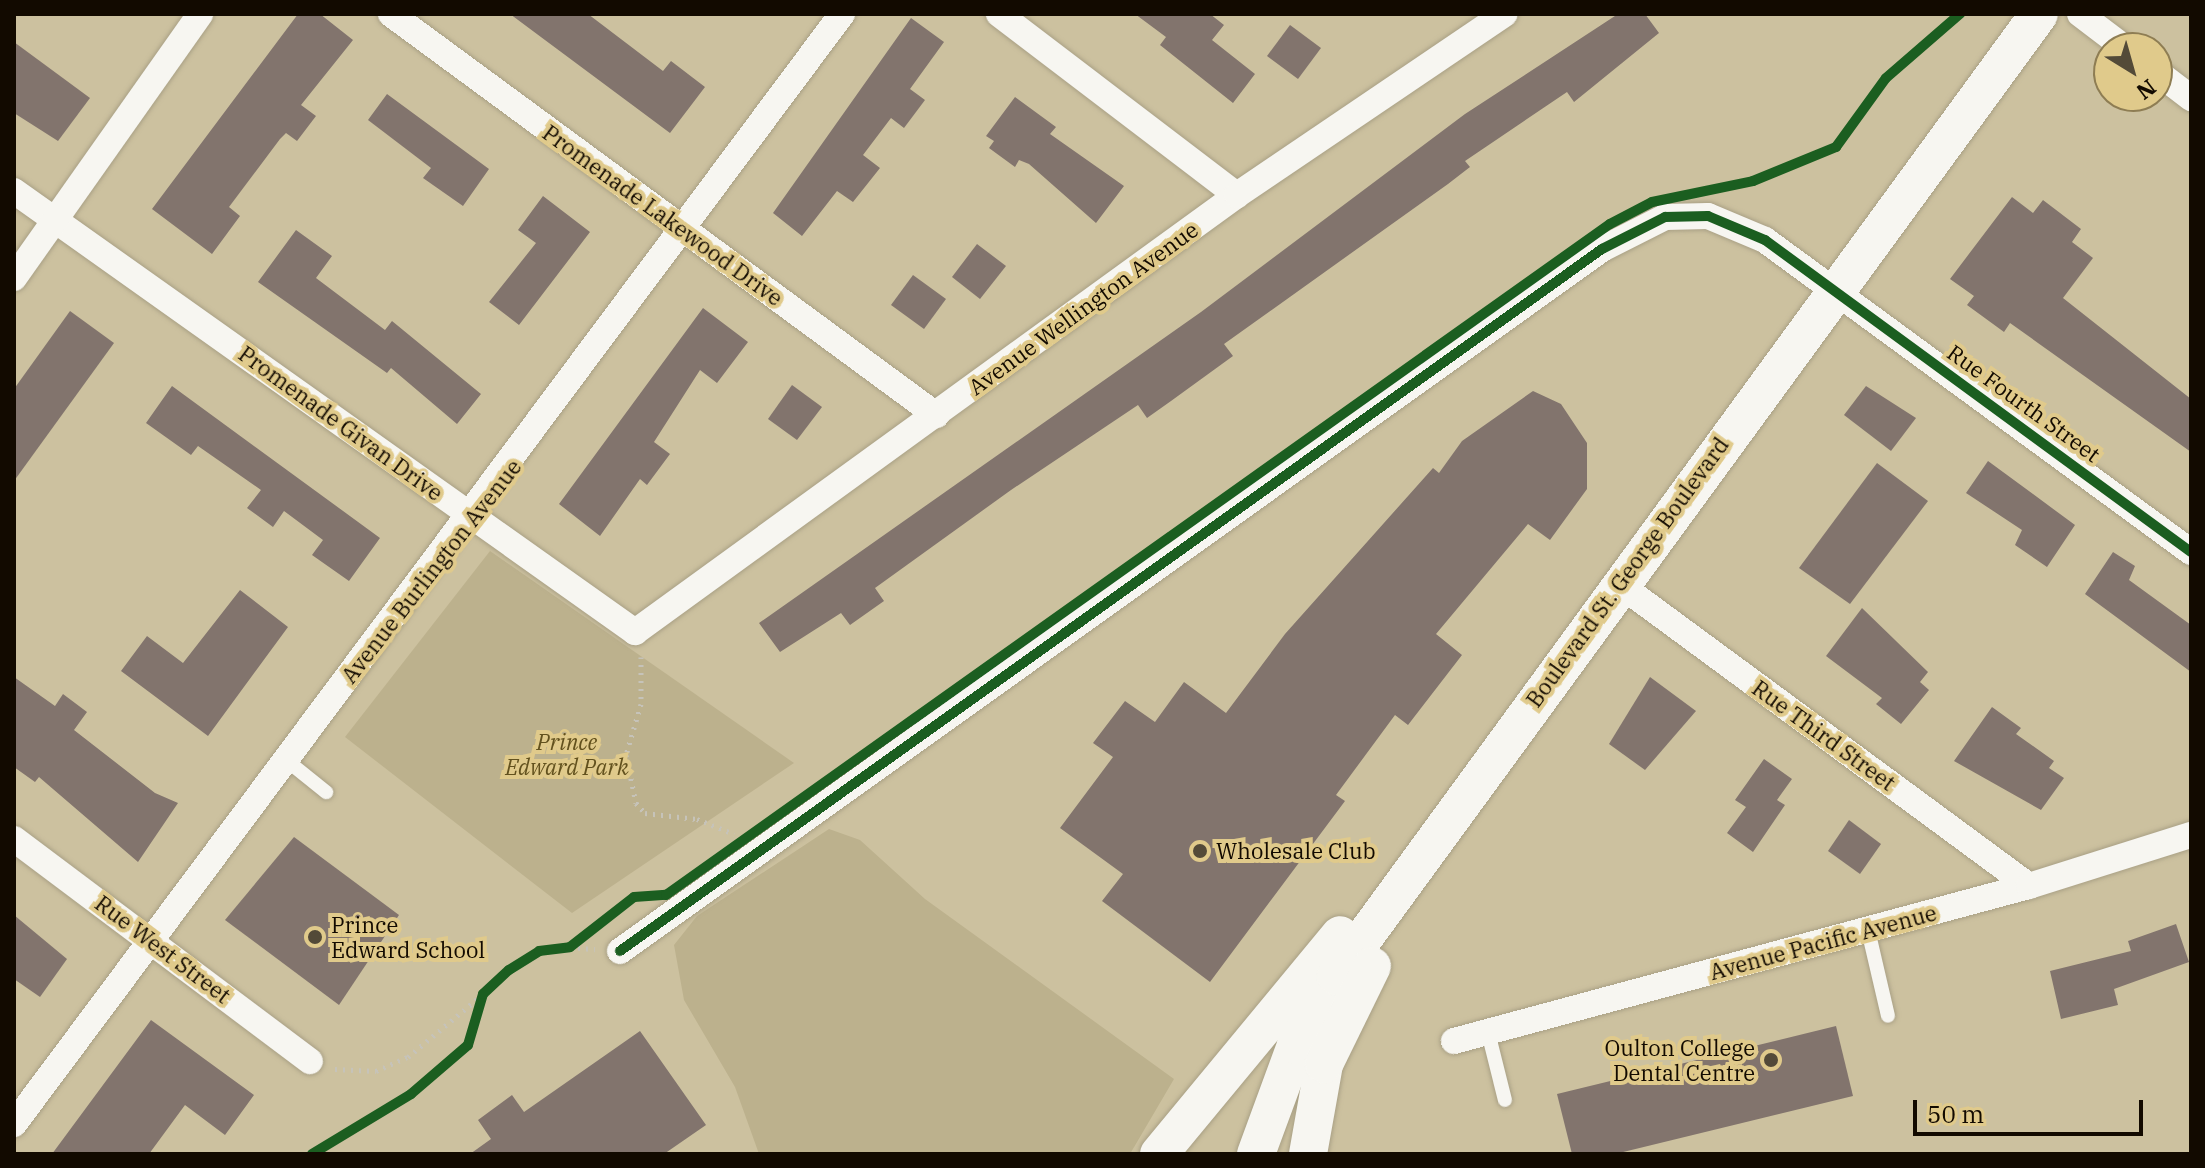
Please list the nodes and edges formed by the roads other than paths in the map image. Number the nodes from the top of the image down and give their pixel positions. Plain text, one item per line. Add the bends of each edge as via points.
1 (200, 14) edge
2 (391, 14) edge
3 (842, 14) edge
4 (999, 14) edge
5 (1504, 14) edge
6 (2039, 14) edge
7 (2080, 14) edge
8 (2104, 32) edge
9 (2173, 84) edge
10 (2191, 98) edge
11 (14, 191) edge
12 (1237, 195) junction
13 (56, 220) junction
14 (686, 232) junction
15 (14, 278) edge
16 (1833, 287) junction
17 (936, 415) junction
18 (473, 518) junction
19 (2191, 552) edge
20 (1619, 584) junction
21 (635, 632) joint
22 (1498, 751) junction
23 (285, 759) junction
24 (326, 792) dead end
25 (2191, 835) edge
26 (14, 839) edge
27 (2029, 886) junction
28 (1868, 930) junction
29 (148, 937) junction
30 (620, 951) dead end
31 (1888, 1016) dead end
32 (1488, 1032) junction
33 (1454, 1041) dead end
34 (310, 1061) road end
35 (1505, 1100) dead end
36 (14, 1124) edge
37 (1159, 1154) edge
38 (1256, 1154) edge
39 (1308, 1154) edge

1 - 13 street
2 - 14 street, Promenade Lakewood Drive
3 - 14 street, Avenue Burlington Avenue
4 - 12 street
5 - 12 street, Avenue Wellington Avenue
6 - 16 main road, Boulevard St. George Boulevard
7 - 8 street
9 - 10 street
11 - 13 street, Promenade Givan Drive
12 - 17 street, Avenue Wellington Avenue
13 - 15 street
13 - 18 street, Promenade Givan Drive
14 - 17 street, Promenade Lakewood Drive
14 - 18 street, Avenue Burlington Avenue
16 - 19 street, Rue Fourth Street
16 - 20 main road, Boulevard St. George Boulevard
16 - 30 street, Rue Fourth Street via 1748,230 1708,216 1665,217 1625,234
17 - 21 street, Avenue Wellington Avenue
18 - 21 street, Promenade Givan Drive
18 - 23 street, Avenue Burlington Avenue
20 - 22 main road, Boulevard St. George Boulevard
20 - 27 street, Rue Third Street
22 - 37 main road
22 - 38 main road, Boulevard St. George Boulevard via 1320,1001
22 - 39 main road via 1347,1009 1324,1064
23 - 24 lane
23 - 29 street, Avenue Burlington Avenue
25 - 27 street, Avenue Pacific Avenue
26 - 29 street, Rue West Street
27 - 28 street, Avenue Pacific Avenue
28 - 31 lane
28 - 32 street, Avenue Pacific Avenue
29 - 34 street, Rue West Street
29 - 36 street, Avenue Burlington Avenue
32 - 33 street, Avenue Pacific Avenue
32 - 35 lane

